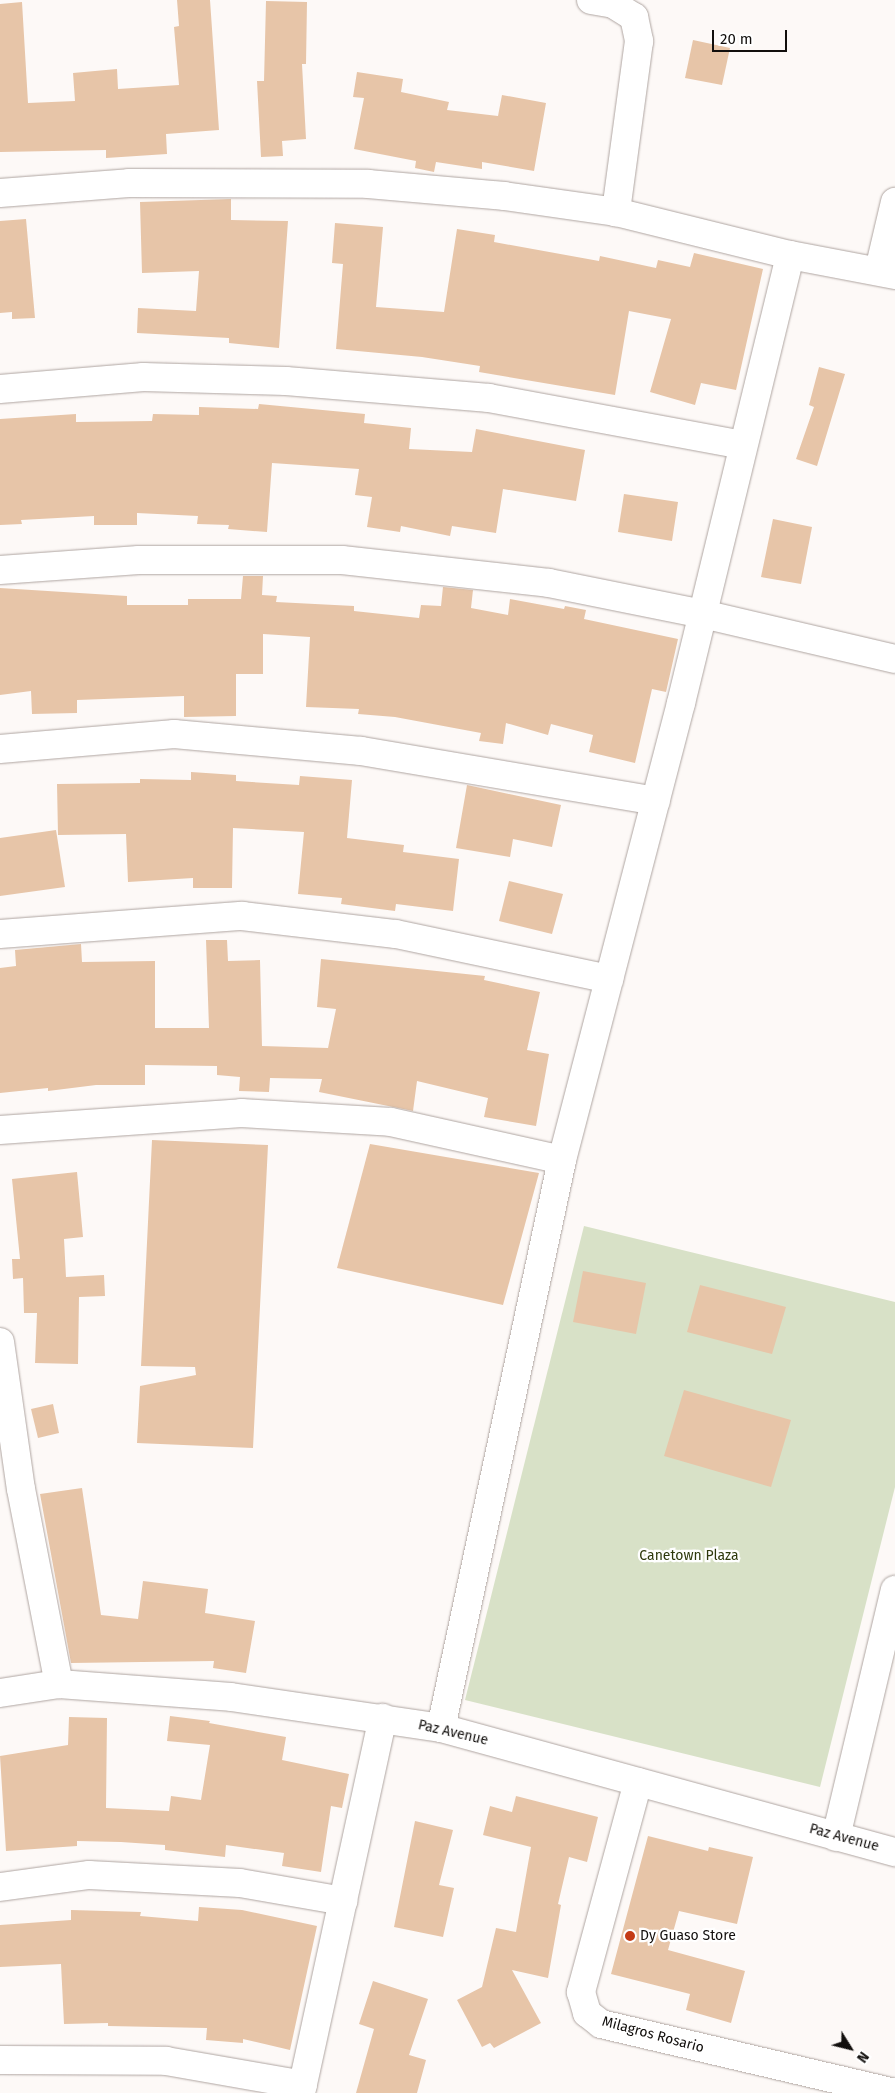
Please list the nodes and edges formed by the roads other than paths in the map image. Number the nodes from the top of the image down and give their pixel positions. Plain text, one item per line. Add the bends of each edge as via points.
1 (591, 0) edge
2 (0, 194) edge
3 (895, 202) edge
4 (616, 212) junction
5 (790, 255) junction
6 (887, 273) edge
7 (0, 389) edge
8 (743, 445) junction
9 (0, 570) edge
10 (703, 614) junction
11 (895, 660) edge
12 (0, 749) edge
13 (656, 801) junction
14 (0, 934) edge
15 (609, 979) junction
16 (0, 1130) edge
17 (562, 1160) junction
18 (0, 1342) edge
19 (11, 1491) edge
20 (895, 1590) edge
21 (891, 1623) edge
22 (59, 1684) junction
23 (0, 1693) edge
24 (383, 1718) junction
25 (441, 1728) junction
26 (638, 1782) junction
27 (836, 1837) junction
28 (895, 1852) edge
29 (0, 1887) edge
30 (343, 1901) junction
31 (0, 2060) edge
32 (302, 2089) edge
33 (895, 2093) edge

1 - 4 street via 612,4 634,17 639,41
2 - 4 street via 129,183 368,184 504,196
3 - 6 street
4 - 5 street
5 - 6 street
5 - 8 street
7 - 8 street via 143,377 286,381 489,398
8 - 10 street
9 - 10 street via 139,560 342,560 549,583
10 - 11 street
10 - 13 street
12 - 13 street via 174,734 361,751
13 - 15 street
14 - 15 street via 242,916 396,934
15 - 17 street
16 - 17 street via 241,1113 391,1122
17 - 25 street
18 - 19 street
19 - 22 street
20 - 21 street
21 - 27 street
22 - 23 street, Paz Avenue
22 - 24 street, Paz Avenue via 230,1697
24 - 25 street, Paz Avenue
24 - 30 street
25 - 26 street, Paz Avenue
26 - 27 street, Paz Avenue
26 - 33 street, Milagros Rosario via 582,1992 587,2013 601,2024
27 - 28 street, Paz Avenue
29 - 30 street via 89,1875 240,1883
30 - 32 street
31 - 32 street via 166,2061

